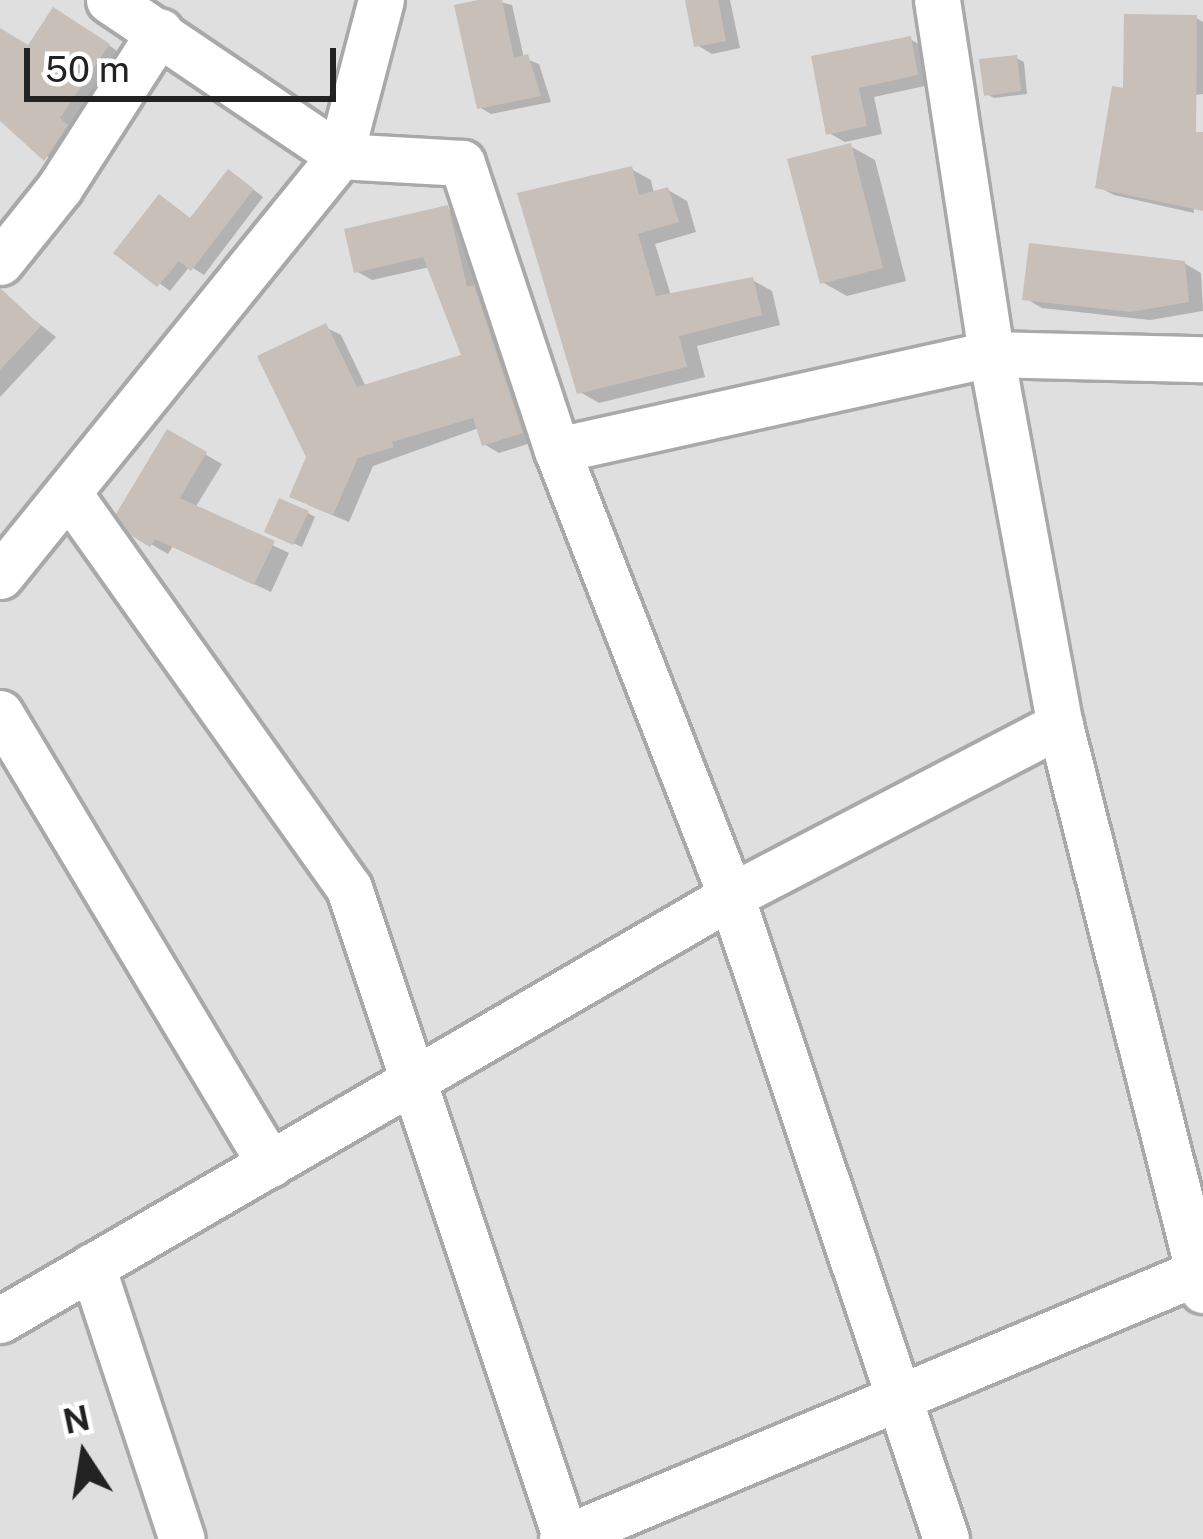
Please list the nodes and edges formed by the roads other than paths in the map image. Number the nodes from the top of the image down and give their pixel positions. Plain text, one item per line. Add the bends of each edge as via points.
1 (109, 0) edge
2 (381, 0) edge
3 (937, 0) edge
4 (160, 31) junction
5 (340, 156) junction
6 (0, 262) edge
7 (991, 354) junction
8 (1203, 359) edge
9 (556, 449) junction
10 (69, 494) junction
11 (0, 576) edge
12 (0, 713) edge
13 (1060, 725) junction
14 (731, 896) junction
15 (412, 1081) junction
16 (270, 1163) junction
17 (92, 1266) junction
18 (1201, 1277) edge
19 (0, 1320) edge
20 (898, 1398) junction
21 (564, 1538) edge
22 (182, 1539) edge
23 (946, 1539) edge

1 - 4 street
2 - 5 street
3 - 7 street
4 - 5 street
4 - 6 street via 60,187
5 - 9 street via 462,163
5 - 10 street
7 - 8 street
7 - 9 street
7 - 13 street
9 - 14 street
10 - 11 street
10 - 15 street via 349,888
12 - 16 street
13 - 14 street
13 - 18 street
14 - 15 street
14 - 20 street
15 - 16 street
15 - 21 street
16 - 17 street
17 - 19 street
17 - 22 street
18 - 20 street
20 - 21 street
20 - 23 street

